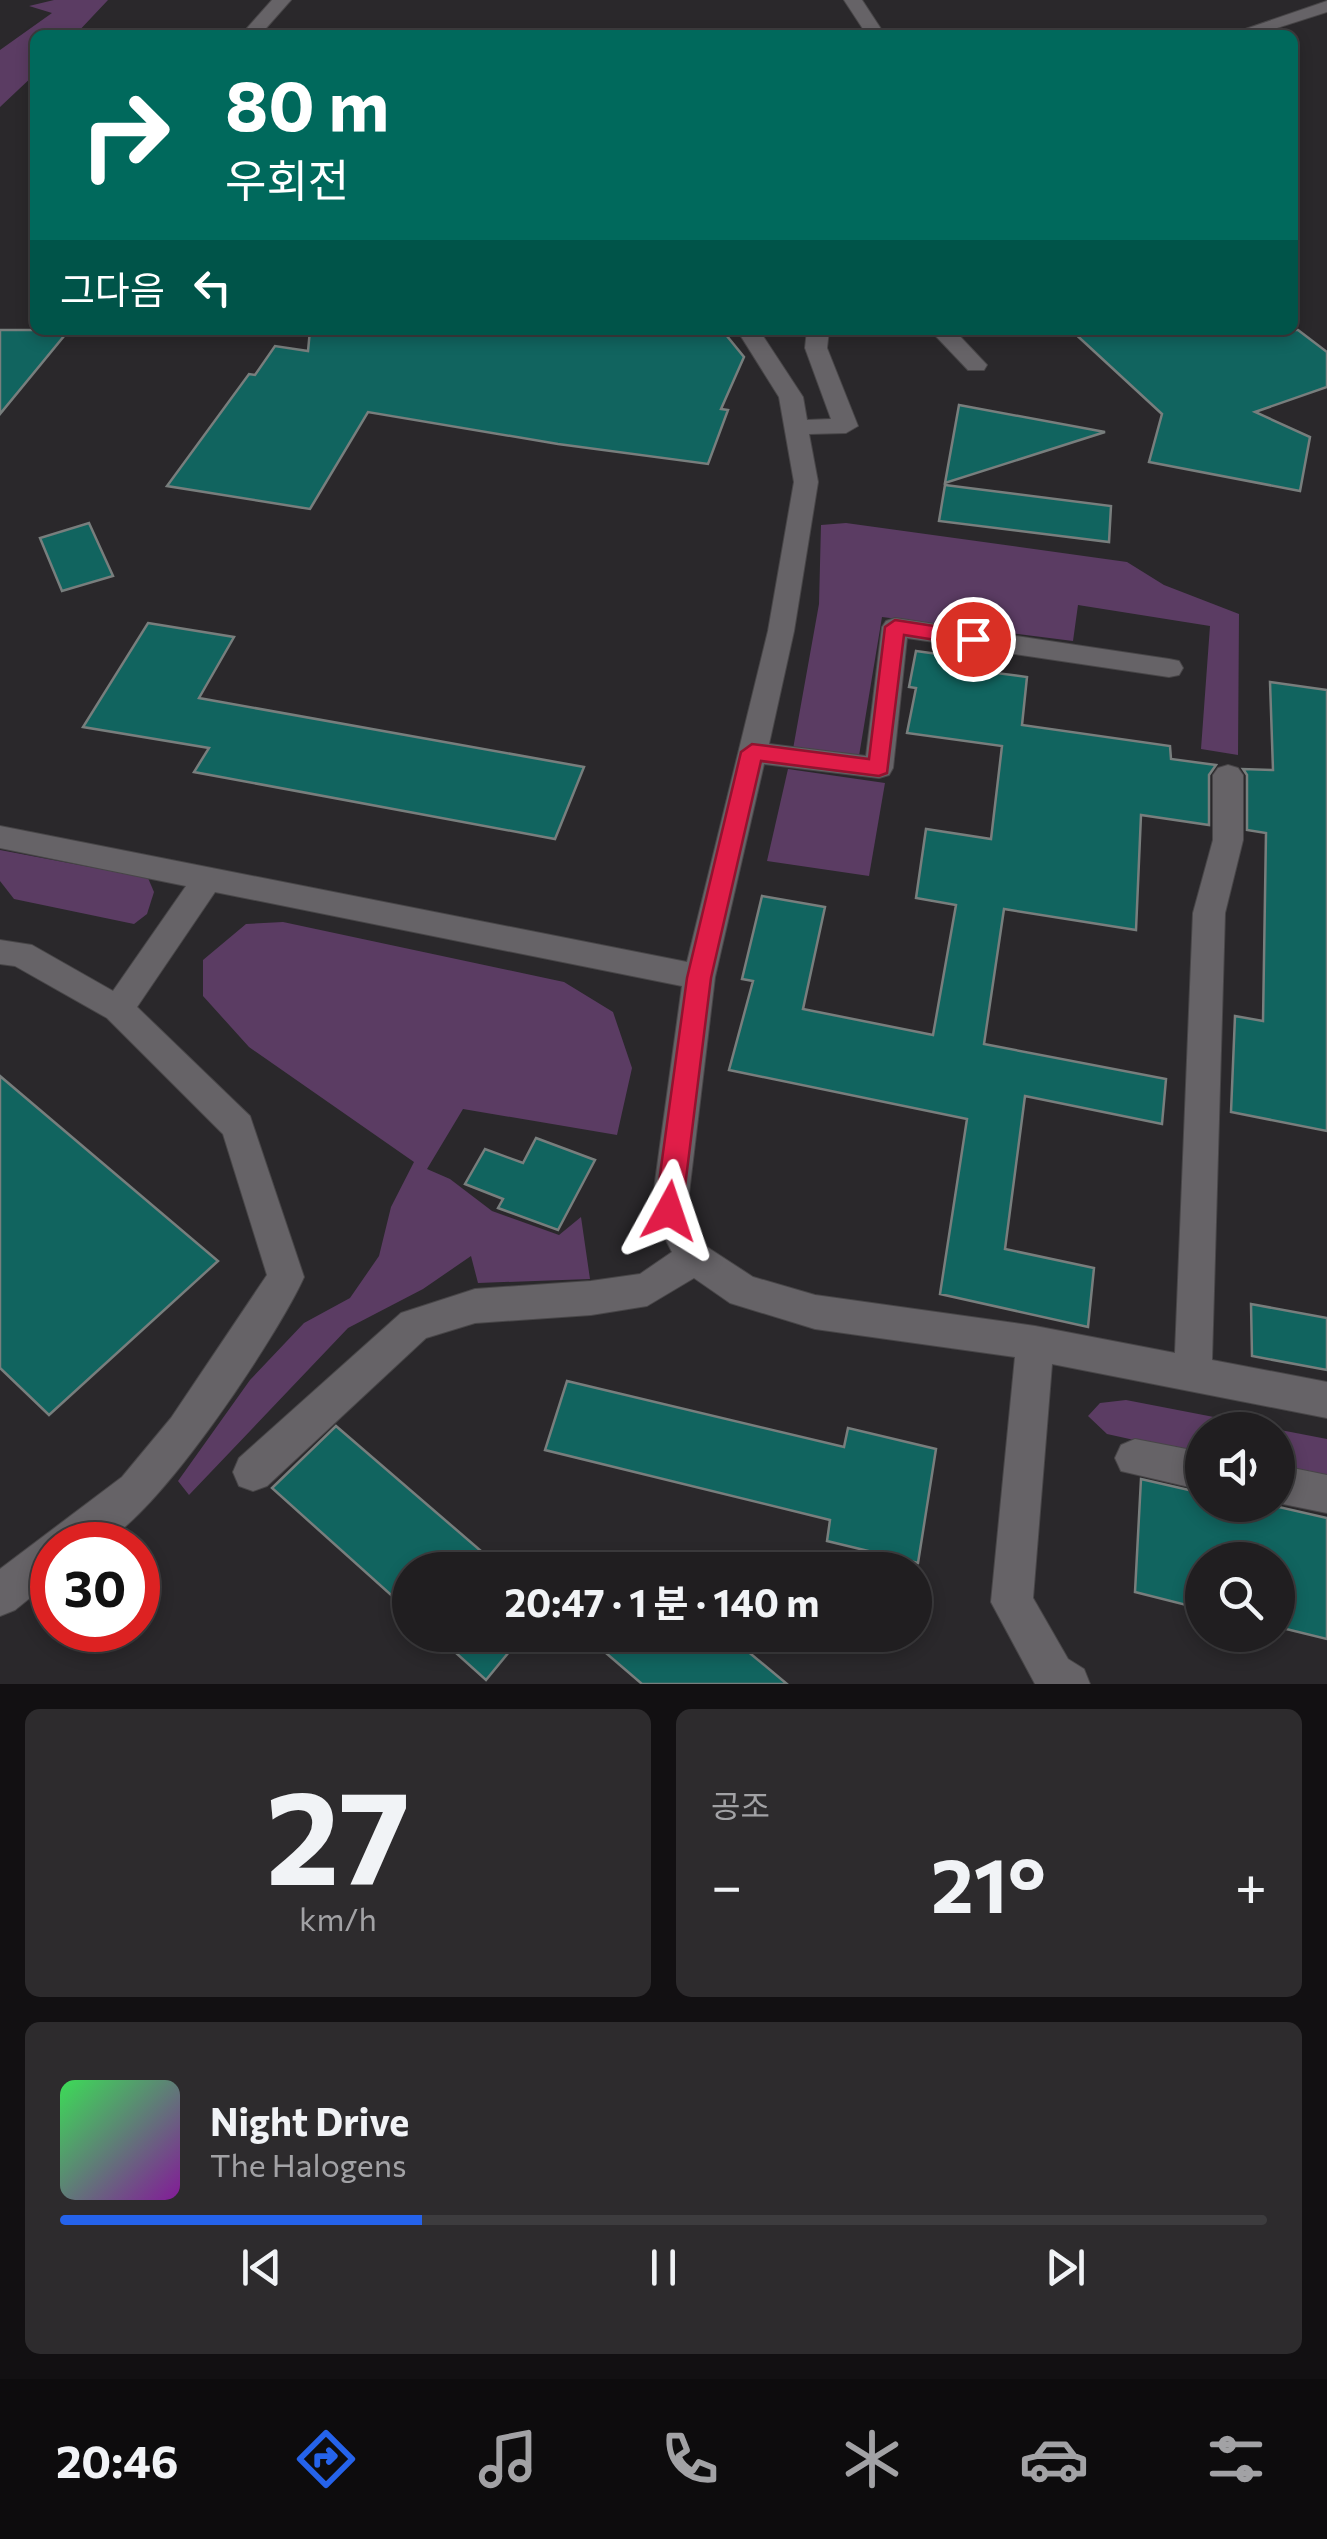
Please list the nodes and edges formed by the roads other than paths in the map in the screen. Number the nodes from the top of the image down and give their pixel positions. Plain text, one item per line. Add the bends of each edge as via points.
1 (282, 0) edge
2 (852, 0) edge
3 (1327, 6) edge
4 (255, 30) edge
5 (873, 30) edge
6 (1253, 30) edge
7 (751, 335) edge
8 (817, 335) edge
9 (946, 335) edge
10 (976, 365) dead end
11 (797, 427) junction
12 (1168, 668) dead end
13 (752, 752) junction
14 (1228, 776) dead end
15 (0, 838) edge
16 (207, 879) junction
17 (0, 952) edge
18 (699, 978) junction
19 (118, 1009) junction
20 (694, 1258) junction
21 (1035, 1343) junction
22 (1193, 1374) junction
23 (1327, 1400) edge
24 (1136, 1458) dead end
25 (1185, 1467) edge
26 (253, 1472) dead end
27 (1295, 1487) edge
28 (1327, 1494) edge
29 (96, 1522) edge
30 (30, 1572) edge
31 (0, 1596) edge
32 (1069, 1684) edge

1 - 4 street
2 - 5 street
3 - 6 street
7 - 11 street via 792,397
8 - 11 street via 816,348 846,426
9 - 10 street
11 - 13 street via 806,482
12 - 13 street via 895,627 879,768
13 - 18 street
14 - 22 street via 1228,840 1209,914
15 - 16 street
16 - 18 street
16 - 19 street
17 - 19 street via 21,954
18 - 20 street via 669,1211
19 - 29 street via 238,1126 286,1277 185,1431 136,1491
20 - 21 street via 742,1292 815,1312
20 - 26 street via 647,1289 475,1306 414,1325
21 - 22 street
21 - 32 street via 1012,1602 1053,1674
22 - 23 street
24 - 25 street
27 - 28 street
30 - 31 street

